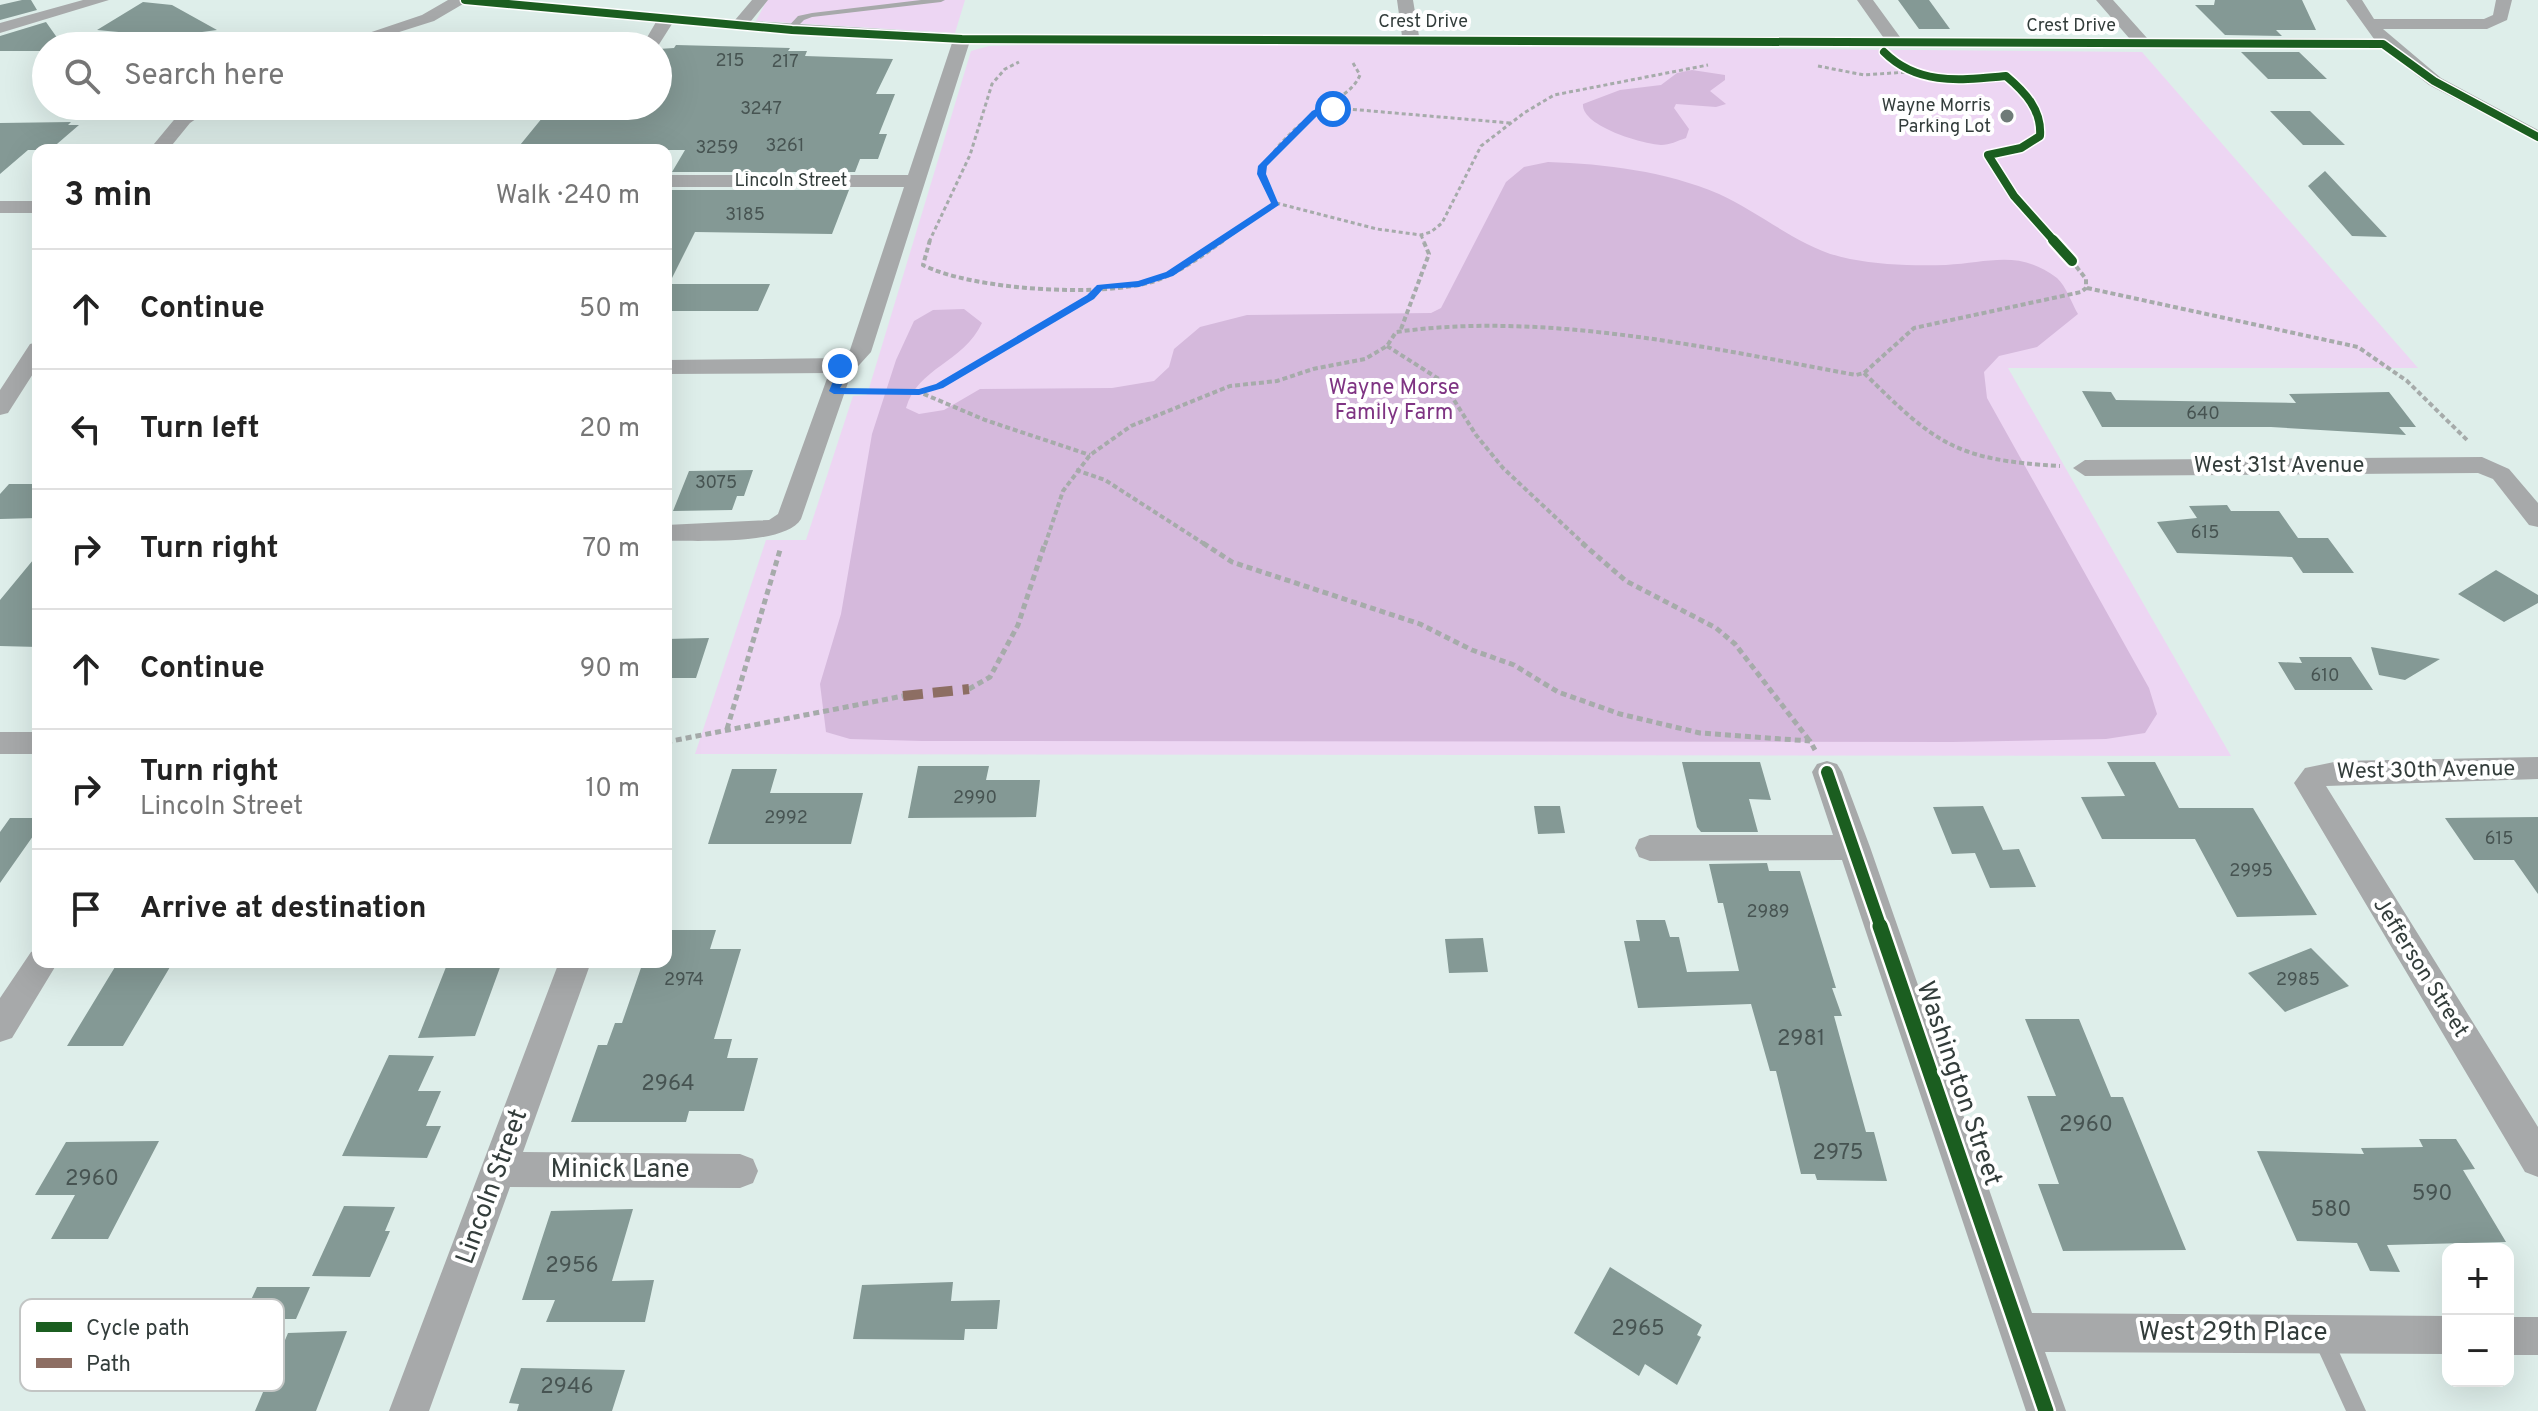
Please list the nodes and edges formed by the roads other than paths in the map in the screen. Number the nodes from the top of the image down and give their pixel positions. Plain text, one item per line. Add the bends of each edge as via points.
1 (101, 0) edge
2 (462, 0) edge
3 (760, 0) edge
4 (941, 0) edge
5 (1405, 0) edge
6 (1865, 0) edge
7 (2104, 0) edge
8 (2354, 0) edge
9 (2504, 0) edge
10 (489, 1) edge
11 (667, 18) junction
12 (2370, 24) junction
13 (739, 25) junction
14 (0, 28) edge
15 (789, 30) junction
16 (383, 32) edge
17 (658, 32) edge
18 (962, 39) junction
19 (1411, 40) junction
20 (1896, 44) junction
21 (2383, 44) junction
22 (2144, 45) junction
23 (183, 120) edge
24 (2538, 137) edge
25 (163, 144) edge
26 (672, 181) edge
27 (915, 181) junction
28 (0, 207) edge
29 (32, 207) edge
30 (32, 361) edge
31 (32, 364) edge
32 (849, 364) junction
33 (0, 366) edge
34 (672, 367) edge
35 (0, 408) edge
36 (2085, 468) road end
37 (2538, 519) edge
38 (672, 533) edge
39 (0, 743) edge
40 (32, 743) edge
41 (2538, 768) edge
42 (1827, 772) road end
43 (2315, 776) joint
44 (1855, 847) junction
45 (1650, 848) dead end
46 (38, 968) edge
47 (573, 968) edge
48 (0, 1027) edge
49 (2538, 1160) edge
50 (500, 1169) junction
51 (740, 1171) dead end
52 (2019, 1332) junction
53 (2321, 1334) junction
54 (2442, 1335) edge
55 (2514, 1336) edge
56 (2538, 1336) edge
57 (409, 1411) edge
58 (2046, 1411) edge
59 (2356, 1411) edge

1 - 14 street
2 - 10 street, Crest Drive
2 - 16 street
3 - 13 street
4 - 15 lane via 812,15
5 - 19 street
6 - 20 street
7 - 22 street, Crest Drive
8 - 12 street
9 - 12 street via 2501,17 2487,24
10 - 11 street, Crest Drive
11 - 13 street, Crest Drive
11 - 17 street
12 - 21 street
13 - 15 street, Crest Drive
15 - 18 street, Crest Drive
18 - 19 street, Crest Drive
18 - 27 street
19 - 20 street, Crest Drive
20 - 22 street, Crest Drive
21 - 22 street, Crest Drive
21 - 24 street via 2434,81
23 - 25 street
26 - 27 street, Lincoln Street
27 - 32 street via 860,352
28 - 29 street
30 - 33 street
31 - 35 street
32 - 34 street
32 - 38 street via 841,372 786,524
36 - 37 street, West 31st Avenue via 2478,464 2501,474
39 - 40 street
41 - 43 street, West 30th Avenue
42 - 44 street, Washington Street
43 - 49 street, Jefferson Street via 2310,789
44 - 45 street
44 - 52 street, Washington Street
46 - 48 street
47 - 50 street, Lincoln Street
50 - 51 street, Minick Lane
50 - 57 street, Lincoln Street
52 - 53 street, West 29th Place
52 - 58 street, Washington Street
53 - 54 street, West 29th Place
53 - 59 lane
55 - 56 street

